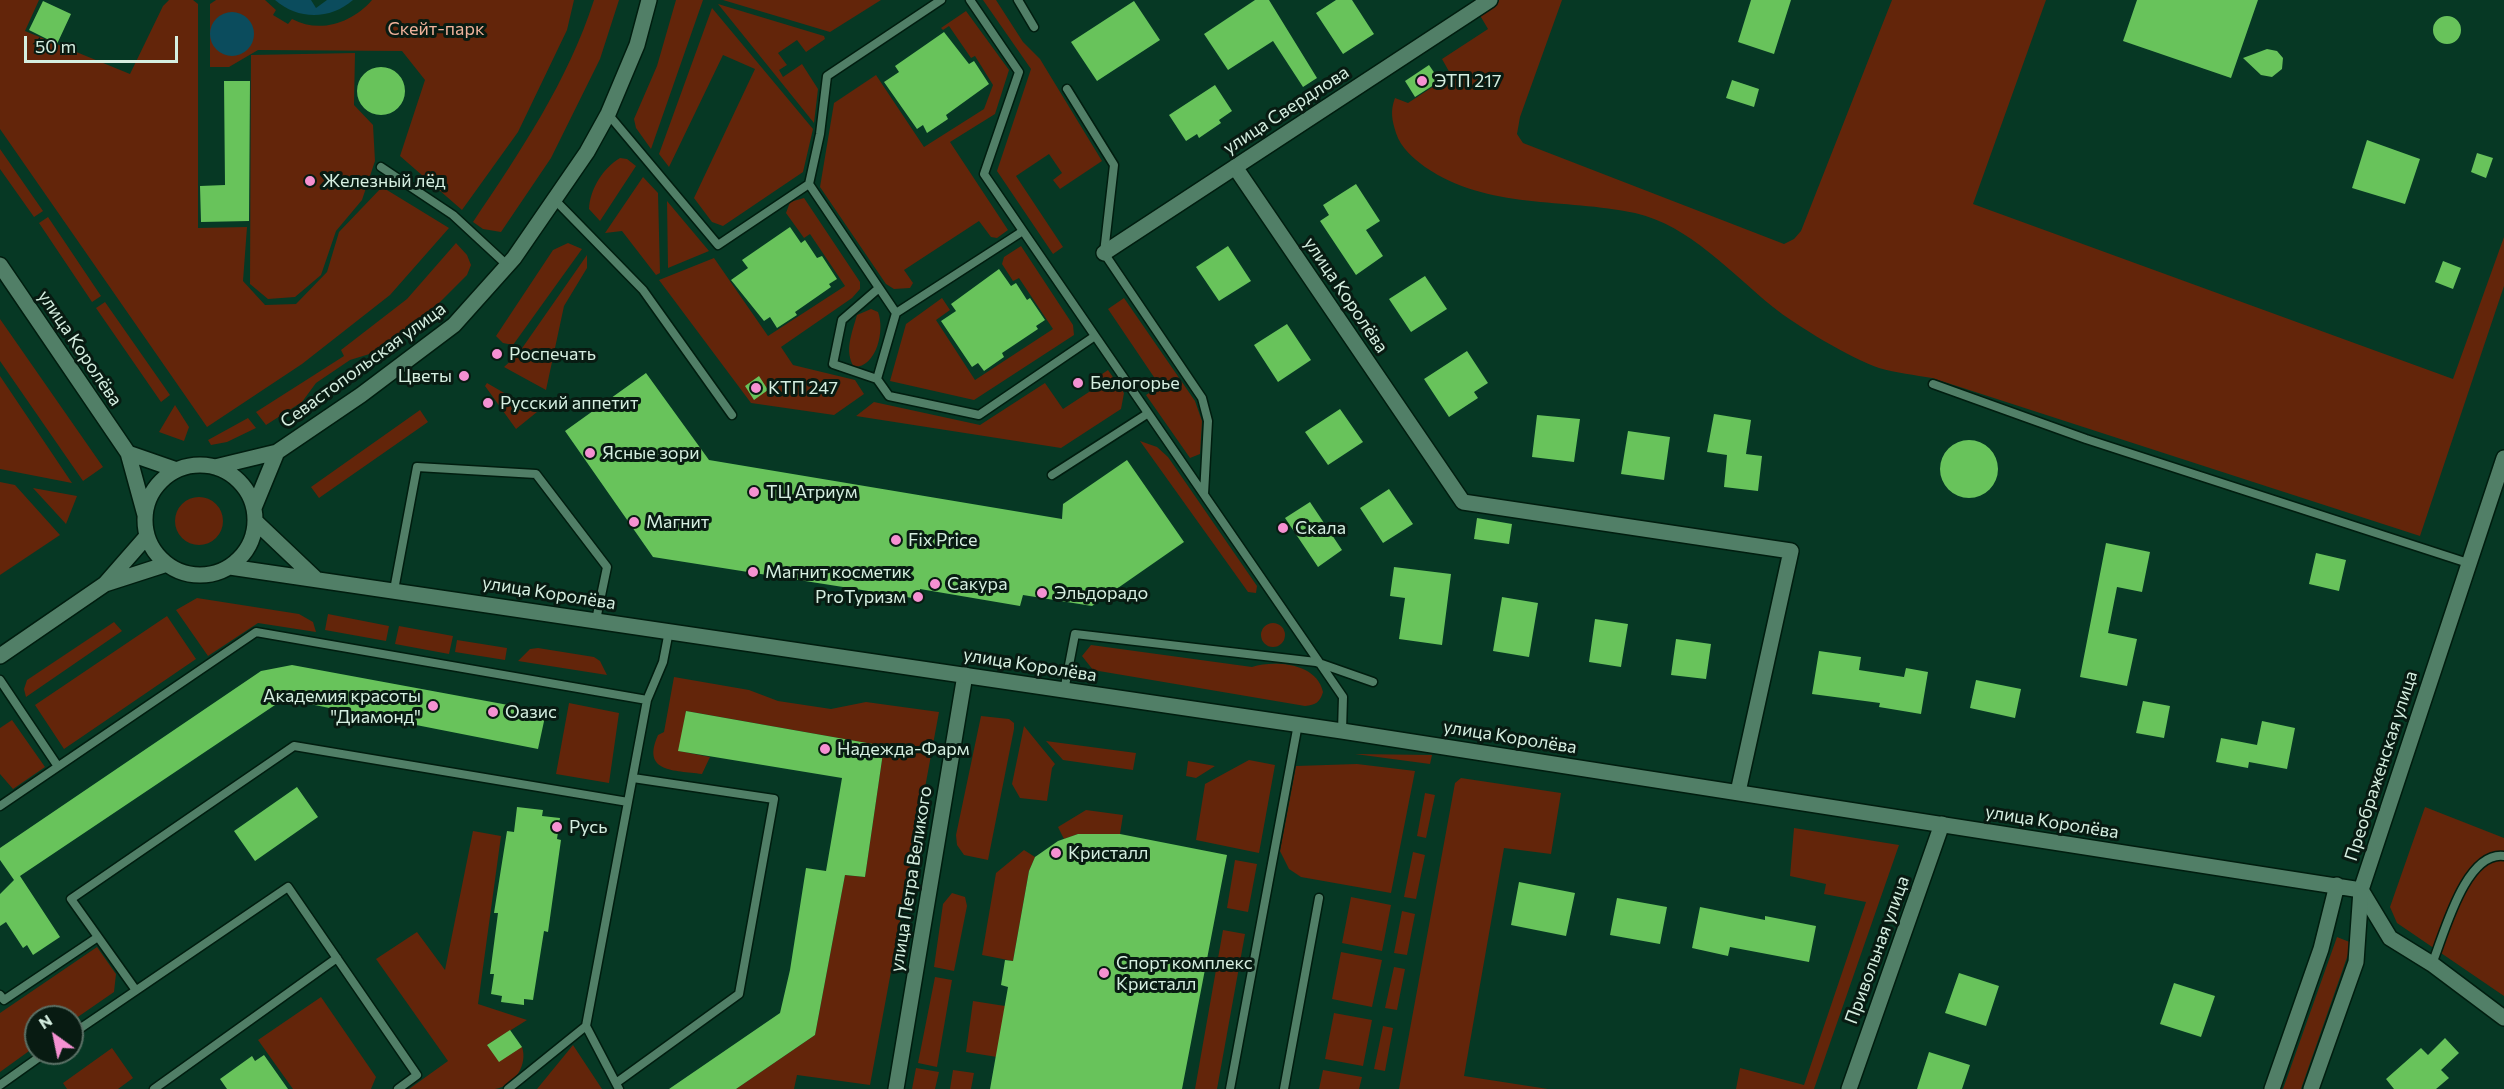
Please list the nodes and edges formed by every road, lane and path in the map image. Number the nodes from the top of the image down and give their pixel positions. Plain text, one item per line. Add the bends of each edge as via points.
1 (650, 0) edge
2 (941, 0) edge
3 (970, 0) edge
4 (1018, 0) edge
5 (1490, 0) edge
6 (1034, 27) dead end
7 (1067, 89) dead end
8 (608, 114) junction
9 (381, 167) dead end
10 (1236, 167) junction
11 (809, 184) junction
12 (555, 200) junction
13 (1023, 231) junction
14 (1104, 253) junction
15 (0, 265) edge
16 (507, 265) junction
17 (879, 288) junction
18 (896, 313) junction
19 (1095, 336) junction
20 (877, 379) junction
21 (1933, 384) dead end
22 (1146, 414) junction
23 (732, 415) dead end
24 (277, 452) junction
25 (128, 453) junction
26 (2504, 458) edge
27 (215, 467) junction
28 (177, 470) junction
29 (1052, 475) dead end
30 (1204, 494) junction
31 (145, 515) junction
32 (255, 515) junction
33 (147, 536) junction
34 (2468, 563) junction
35 (166, 564) junction
36 (230, 567) junction
37 (315, 578) junction
38 (105, 584) junction
39 (394, 590) junction
40 (596, 620) junction
41 (669, 631) junction
42 (0, 656) edge
43 (1316, 662) junction
44 (964, 675) junction
45 (0, 680) edge
46 (1374, 682) dead end
47 (1064, 691) junction
48 (647, 700) junction
49 (1298, 724) junction
50 (1342, 731) junction
51 (57, 765) junction
52 (633, 778) junction
53 (1738, 792) junction
54 (628, 802) junction
55 (0, 806) edge
56 (1942, 824) junction
57 (2504, 856) edge
58 (2337, 885) junction
59 (2361, 890) junction
60 (1319, 898) dead end
61 (98, 938) junction
62 (338, 958) junction
63 (2432, 964) junction
64 (135, 989) junction
65 (0, 995) edge
66 (2504, 1018) edge
67 (84, 1025) edge
68 (586, 1026) junction
69 (28, 1065) edge
70 (0, 1085) edge
71 (617, 1086) edge
72 (154, 1089) edge
73 (398, 1089) edge
74 (508, 1089) edge
75 (896, 1089) edge
76 (1230, 1089) edge
77 (1284, 1089) edge
78 (1849, 1089) edge
79 (2272, 1089) edge
80 (2311, 1089) edge

1 - 8 main road, Севастопольская улица via 638,45
2 - 11 lane via 827,76
3 - 13 lane via 1019,72 984,174
4 - 6 lane
5 - 10 main road, улица Свердлова
7 - 14 lane via 1114,165
8 - 11 lane via 718,245
8 - 12 main road, Севастопольская улица
9 - 16 lane via 453,215
10 - 14 main road, улица Свердлова
10 - 53 main road, улица Королёва via 1462,502 1791,551
11 - 17 lane
12 - 16 main road, Севастопольская улица
12 - 23 lane via 643,290
13 - 18 lane
13 - 19 lane
14 - 30 lane via 1202,398 1208,421
15 - 25 main road, улица Королёва
16 - 24 main road, Севастопольская улица via 454,325
17 - 18 lane
17 - 20 lane via 842,320 833,364
18 - 20 lane
19 - 20 lane via 979,415 889,396
19 - 22 lane
21 - 34 lane via 2086,439
22 - 29 lane
22 - 30 lane
24 - 27 main road, Севастопольская улица
24 - 32 main road, Севастопольская улица
25 - 28 main road
25 - 31 main road, улица Королёва
26 - 34 main road, Преображенская улица
27 - 28 main road via 202,465
27 - 32 main road via 240,482
28 - 31 main road via 150,497
30 - 43 lane
31 - 33 main road
32 - 36 main road via 252,540
32 - 37 main road
33 - 35 main road
33 - 38 main road
34 - 59 main road, Преображенская улица
35 - 36 main road via 198,576
35 - 38 main road
36 - 37 main road, улица Королёва
37 - 39 main road, улица Королёва
38 - 42 main road
39 - 40 main road, улица Королёва
39 - 40 lane via 417,468 536,474 607,567
40 - 41 main road, улица Королёва
41 - 44 main road, улица Королёва
41 - 48 lane via 663,662
43 - 46 lane
43 - 47 lane via 1075,634
43 - 50 lane via 1343,697
44 - 47 main road, улица Королёва
44 - 75 main road, улица Петра Великого
45 - 51 lane
47 - 49 main road, улица Королёва
48 - 51 lane via 256,632
48 - 52 lane
49 - 50 main road, улица Королёва
49 - 76 lane
50 - 53 main road, улица Королёва
51 - 55 lane
52 - 54 lane
52 - 71 lane via 774,799 739,994
53 - 56 main road, улица Королёва
54 - 61 lane via 294,746 71,899
54 - 68 lane
56 - 58 main road, улица Королёва
56 - 78 main road, Привольная улица
57 - 63 lane via 2484,860 2474,867
58 - 59 main road, улица Королёва
58 - 79 main road via 2321,949
59 - 63 main road via 2390,938
59 - 80 main road, Преображенская улица via 2356,962
60 - 77 lane
61 - 64 lane
61 - 65 lane via 4,1000
62 - 64 lane via 288,887
62 - 72 lane
62 - 73 lane via 417,1076
63 - 66 main road
64 - 67 lane
68 - 71 lane
68 - 74 lane
69 - 70 lane

